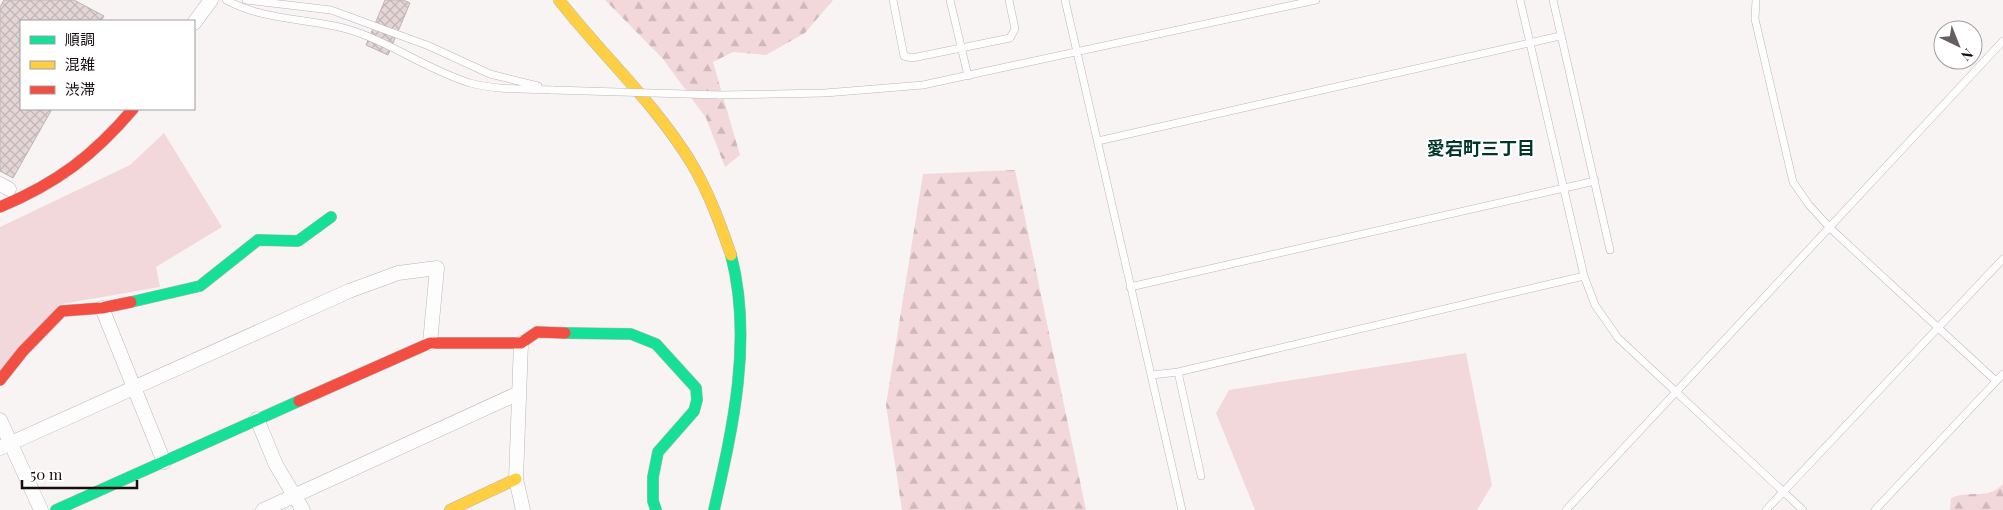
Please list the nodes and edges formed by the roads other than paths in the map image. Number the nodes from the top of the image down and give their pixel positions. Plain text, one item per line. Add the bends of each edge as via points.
1 (211, 0) edge
2 (226, 0) edge
3 (246, 0) edge
4 (558, 0) edge
5 (893, 0) edge
6 (950, 0) edge
7 (1009, 0) edge
8 (1065, 0) edge
9 (1316, 0) edge
10 (1520, 0) edge
11 (1553, 0) edge
12 (1756, 0) edge
13 (195, 22) edge
14 (1560, 36) junction
15 (2003, 41) edge
16 (1531, 42) junction
17 (961, 48) junction
18 (1077, 53) junction
19 (968, 76) junction
20 (553, 90) junction
21 (132, 110) edge
22 (1098, 141) junction
23 (1595, 181) junction
24 (1564, 189) junction
25 (0, 207) edge
26 (331, 217) dead end
27 (1830, 228) junction
28 (1610, 250) dead end
29 (2003, 259) edge
30 (1584, 276) junction
31 (1130, 287) junction
32 (102, 308) junction
33 (1939, 327) junction
34 (430, 343) junction
35 (521, 343) junction
36 (1178, 372) junction
37 (2003, 374) edge
38 (1152, 375) junction
39 (0, 380) edge
40 (1996, 381) junction
41 (134, 387) junction
42 (1678, 392) junction
43 (519, 393) junction
44 (257, 419) junction
45 (0, 420) edge
46 (6, 445) edge
47 (164, 462) junction
48 (1201, 476) dead end
49 (516, 478) junction
50 (1784, 492) junction
51 (295, 495) junction
52 (41, 510) edge
53 (56, 510) edge
54 (263, 510) edge
55 (303, 510) edge
56 (450, 510) edge
57 (523, 510) edge
58 (656, 510) edge
59 (714, 510) edge
60 (1182, 510) edge
61 (1566, 510) edge
62 (1766, 510) edge
63 (1803, 510) edge
64 (1875, 510) edge

1 - 13 street
2 - 20 lane via 269,16 328,24 362,34 438,71 471,83
3 - 20 lane via 331,10 428,46 490,74
4 - 59 street via 631,82 678,142 714,202 726,236 742,306 743,340 739,389
5 - 17 lane via 904,56 912,58
6 - 17 lane
7 - 17 lane via 1016,29 1010,38
8 - 18 lane
9 - 18 lane
10 - 16 lane
11 - 14 lane
12 - 27 lane via 1755,19 1793,182 1809,206
14 - 16 lane
14 - 23 lane
15 - 27 lane
16 - 22 lane
16 - 24 lane
17 - 19 lane
18 - 19 lane
18 - 22 lane
19 - 20 lane, bridge via 923,85 825,93 719,95
21 - 25 street via 68,175 30,196
22 - 31 lane
23 - 24 lane
23 - 28 lane
24 - 30 lane
24 - 31 lane
26 - 32 street via 298,240 258,240 200,286
27 - 33 lane
27 - 42 lane
29 - 33 lane
30 - 36 lane
30 - 42 lane via 1595,305 1618,338
31 - 38 lane
32 - 39 street via 62,311
32 - 41 street
33 - 40 lane
33 - 50 lane
34 - 35 street
34 - 41 street via 437,268 398,273 349,291
34 - 44 street
35 - 43 street
35 - 58 street via 536,332 631,334 656,344 691,380 696,388 694,411 658,452 653,477
36 - 38 lane
36 - 48 lane
37 - 40 lane
38 - 60 lane
40 - 64 lane
41 - 46 street
41 - 47 street
42 - 50 lane
42 - 61 lane
43 - 49 street
43 - 51 street
44 - 47 street
44 - 51 street via 276,465
45 - 46 street
46 - 52 street
47 - 53 street
49 - 56 street
49 - 57 street
50 - 62 lane
50 - 63 lane
51 - 54 street
51 - 55 street

